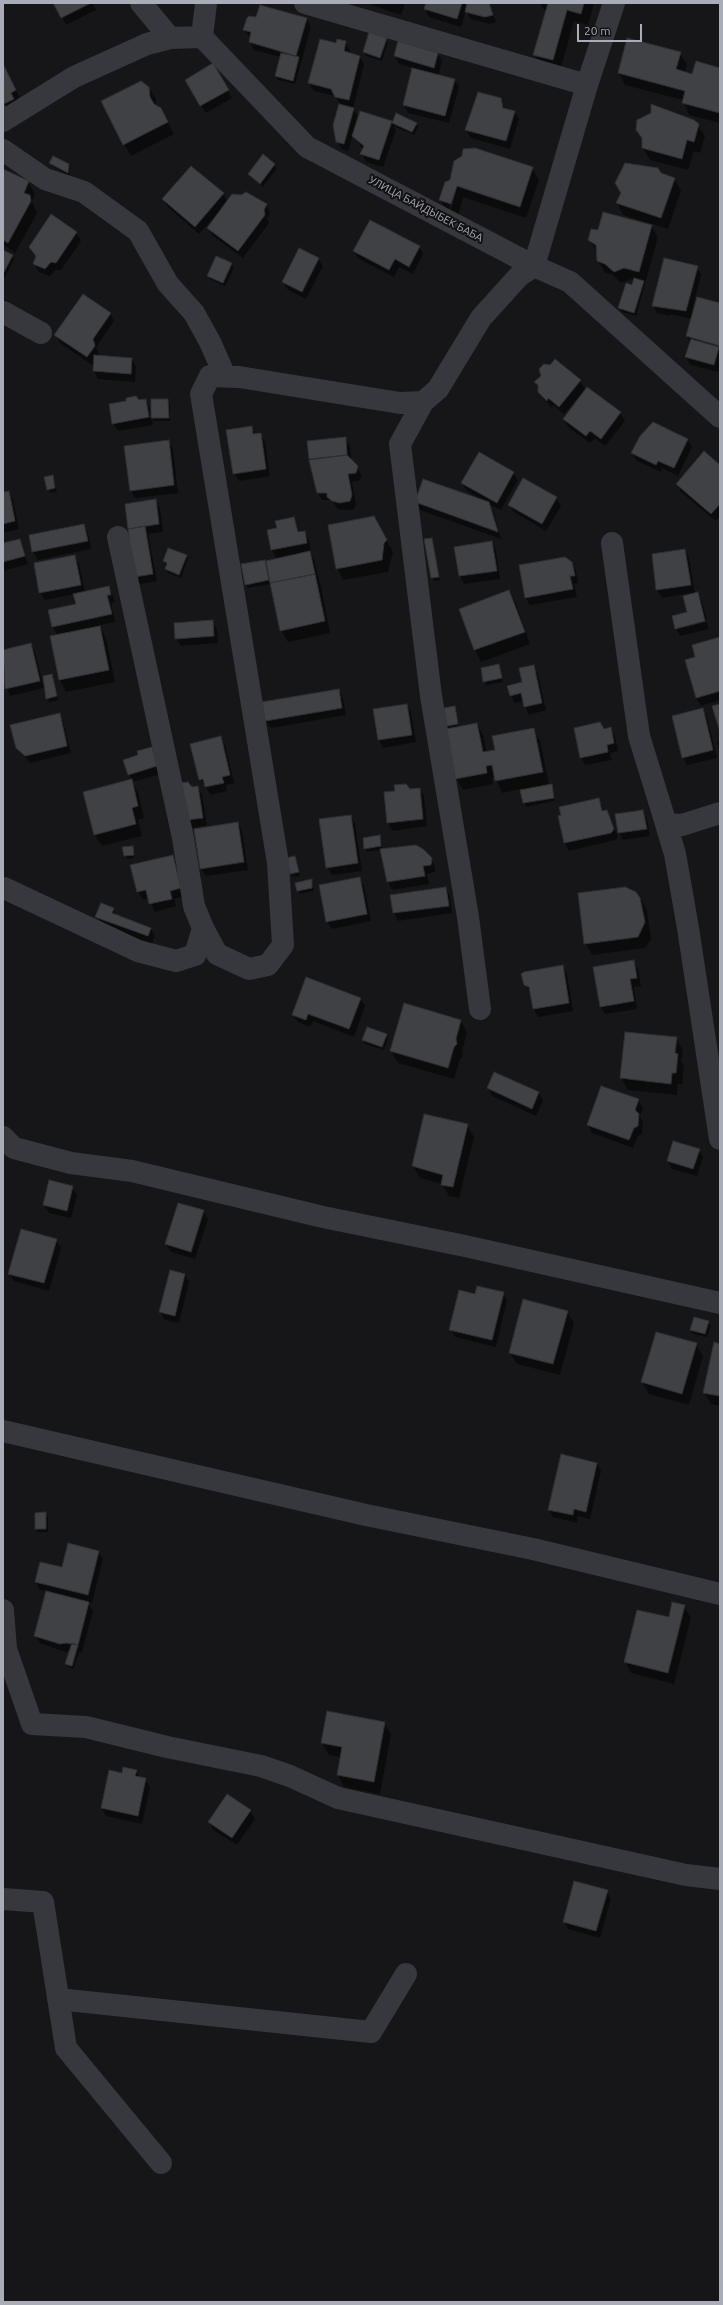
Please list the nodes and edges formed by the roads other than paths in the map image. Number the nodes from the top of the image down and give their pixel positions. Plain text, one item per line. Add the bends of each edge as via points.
1 (141, 3) edge
2 (206, 3) edge
3 (306, 3) edge
4 (614, 3) edge
5 (202, 37) junction
6 (170, 38) junction
7 (587, 84) junction
8 (3, 121) edge
9 (3, 150) edge
10 (534, 266) junction
11 (3, 312) edge
12 (41, 333) dead end
13 (225, 376) junction
14 (423, 402) junction
15 (720, 417) edge
16 (118, 537) dead end
17 (612, 543) dead end
18 (720, 813) edge
19 (666, 824) junction
20 (3, 886) edge
21 (203, 928) junction
22 (480, 1009) dead end
23 (3, 1137) edge
24 (720, 1139) edge
25 (720, 1303) edge
26 (3, 1431) edge
27 (720, 1594) edge
28 (3, 1610) edge
29 (5, 1648) edge
30 (720, 1879) edge
31 (3, 1899) edge
32 (406, 1974) dead end
33 (58, 1999) junction
34 (161, 2163) dead end

1 - 6 street
2 - 5 street
3 - 7 street
4 - 7 street
5 - 6 street
5 - 10 street, УЛИЦА БАЙДЫБЕК БАБА via 307,147
6 - 8 street via 147,44 74,77
7 - 10 street
9 - 13 street via 45,179 84,192 138,231 168,284 194,313
10 - 14 street via 519,276 482,318 438,389
10 - 15 street, УЛИЦА БАЙДЫБЕК БАБА via 570,282
11 - 12 street
13 - 14 street via 400,403
13 - 21 street via 210,376 201,394 278,863 283,945 268,965 249,969 217,954
14 - 22 street via 400,444 431,696 467,910
16 - 21 street via 181,830 194,906
17 - 19 street via 639,736
18 - 19 street via 682,825
19 - 24 street via 675,854 688,928
20 - 21 street via 138,951 176,961 195,955
23 - 25 street via 14,1148 70,1163 132,1171 322,1217
26 - 27 street via 366,1515 533,1549
28 - 29 street
29 - 30 street via 32,1724 86,1727 166,1747 262,1766 338,1798 686,1875
31 - 33 street via 43,1902
32 - 33 street via 370,2032
33 - 34 street via 66,2048

